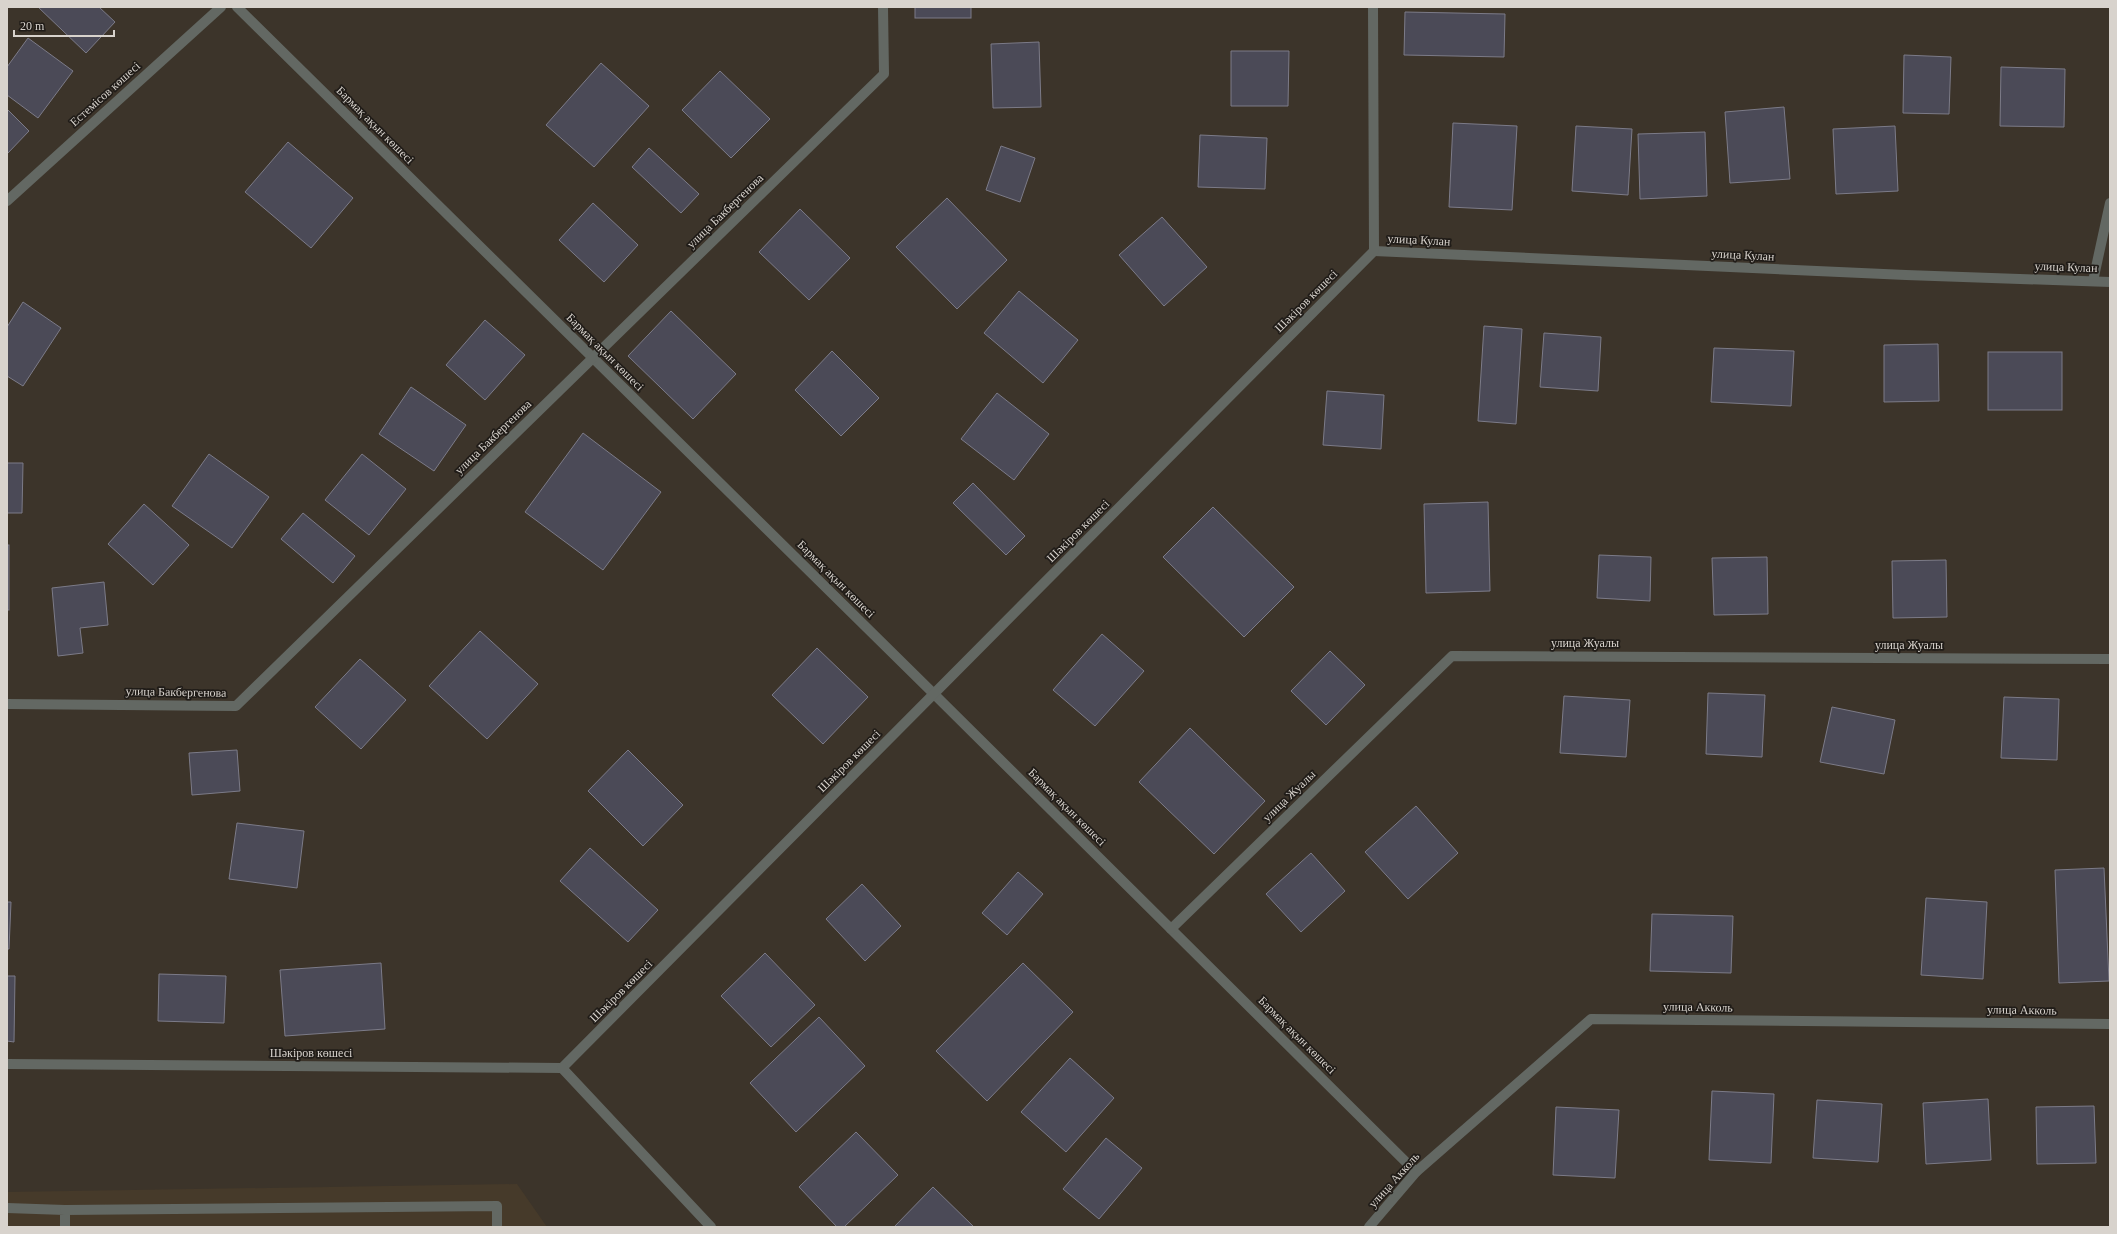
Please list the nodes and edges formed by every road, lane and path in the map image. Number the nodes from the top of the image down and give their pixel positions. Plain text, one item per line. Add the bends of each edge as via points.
1 (221, 7) edge
2 (237, 7) edge
3 (883, 7) edge
4 (1373, 7) edge
5 (7, 200) edge
6 (2110, 203) edge
7 (1374, 251) junction
8 (2093, 281) junction
9 (2110, 282) edge
10 (593, 358) junction
11 (2110, 659) edge
12 (934, 694) junction
13 (7, 704) edge
14 (1171, 929) junction
15 (2110, 1024) edge
16 (7, 1064) edge
17 (562, 1068) junction
18 (1416, 1172) junction
19 (7, 1208) edge
20 (66, 1210) junction
21 (65, 1227) edge
22 (497, 1227) edge
23 (711, 1227) edge
24 (1369, 1227) edge

1 - 5 street, Естемісов көшесі
2 - 10 street, Бармақ ақын көшесі
3 - 10 street, улица Бакбергенова via 884,74
4 - 7 street
6 - 8 street
7 - 8 street, улица Кулан
7 - 12 street, Шәкіров көшесі
8 - 9 street, улица Кулан
10 - 12 street, Бармақ ақын көшесі
10 - 13 street, улица Бакбергенова via 236,706
11 - 14 street, улица Жуалы via 1452,656
12 - 14 street, Бармақ ақын көшесі
12 - 17 street, Шәкіров көшесі
14 - 18 street, Бармақ ақын көшесі
15 - 18 street, улица Акколь via 1591,1019
16 - 17 street, Шәкіров көшесі
17 - 23 street
18 - 24 street, улица Акколь
19 - 20 street
20 - 21 street
20 - 22 street via 497,1206

